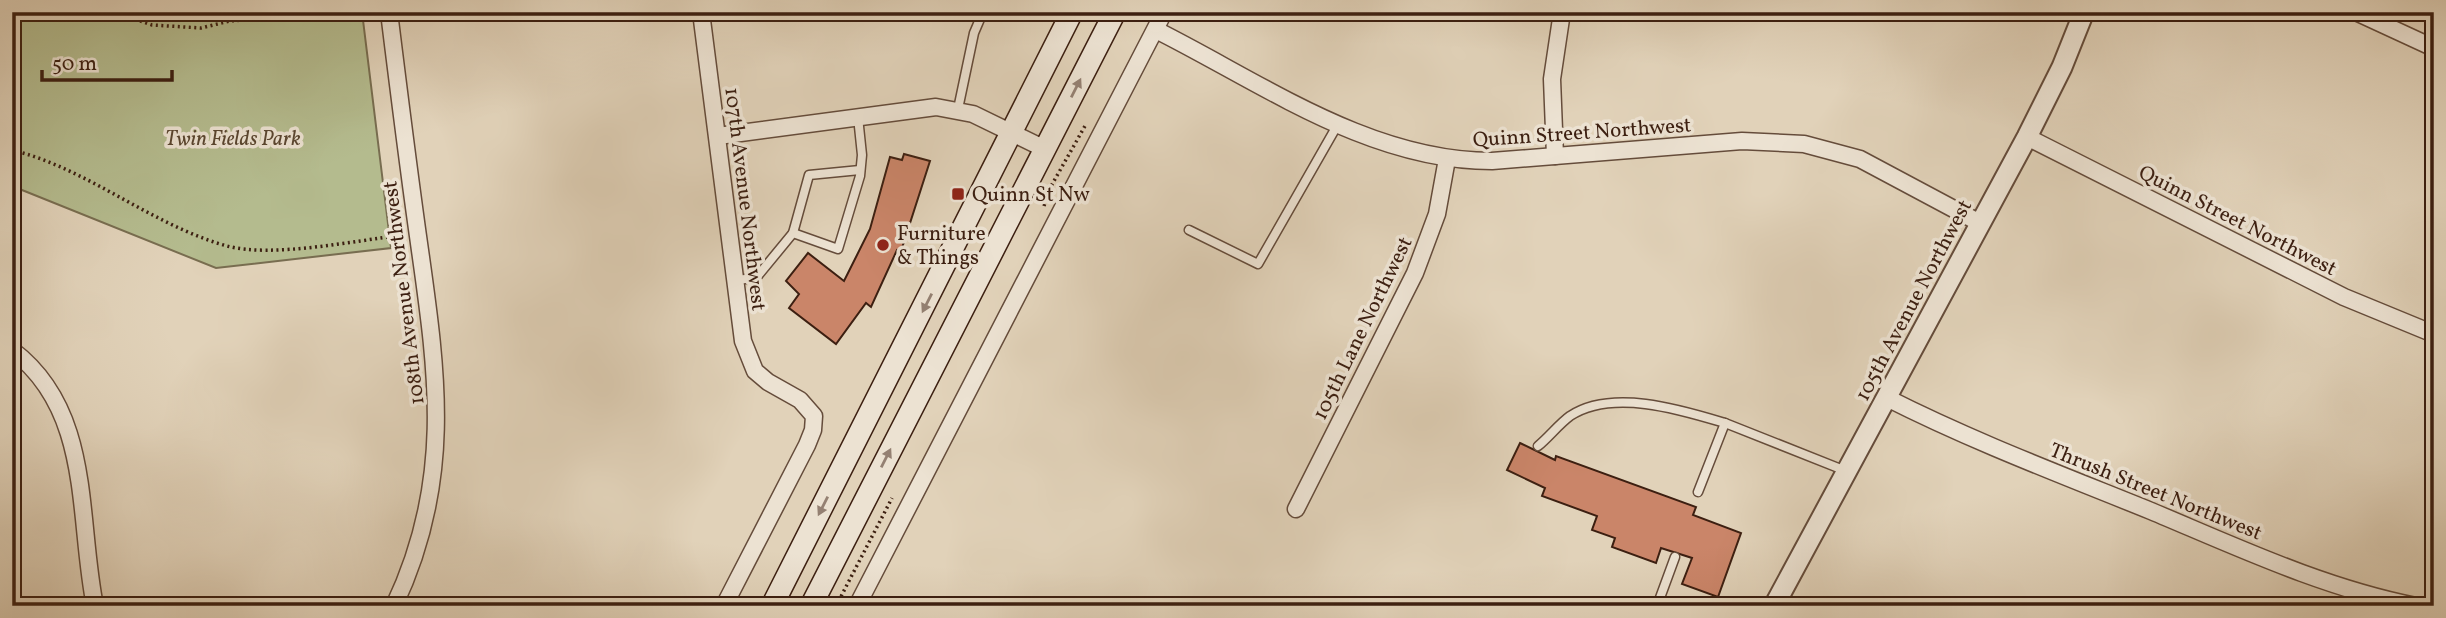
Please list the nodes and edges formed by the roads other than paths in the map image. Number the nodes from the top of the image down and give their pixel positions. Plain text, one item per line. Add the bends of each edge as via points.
1 (701, 12) edge
2 (983, 12) edge
3 (1072, 12) edge
4 (1115, 12) edge
5 (1164, 12) edge
6 (1562, 12) edge
7 (2084, 12) edge
8 (2356, 12) edge
9 (389, 13) edge
10 (1156, 30) junction
11 (2434, 48) edge
12 (958, 109) junction
13 (858, 117) junction
14 (1338, 124) junction
15 (1013, 133) junction
16 (718, 136) junction
17 (2027, 137) junction
18 (1045, 149) junction
19 (1555, 156) junction
20 (1447, 159) junction
21 (860, 170) junction
22 (1980, 223) junction
23 (1189, 230) dead end
24 (793, 233) junction
25 (735, 280) junction
26 (2434, 334) edge
27 (12, 350) edge
28 (1887, 398) junction
29 (1726, 423) junction
30 (1538, 446) dead end
31 (1846, 471) junction
32 (1698, 492) dead end
33 (1296, 509) dead end
34 (1675, 557) dead end
35 (95, 606) edge
36 (394, 606) edge
37 (724, 606) edge
38 (772, 606) edge
39 (811, 606) edge
40 (857, 606) edge
41 (1657, 606) edge
42 (1774, 606) edge
43 (2416, 606) edge

1 - 16 street, 107th Avenue Northwest
2 - 12 lane
3 - 15 main road
18 -> 4 main road
5 - 10 street
6 - 19 street via 1552,79
7 - 17 street, 105th Avenue Northwest
8 - 11 street
9 - 36 street, 108th Avenue Northwest via 436,362 438,439 422,529
10 - 14 street, Quinn Street Northwest
10 - 40 street
12 - 13 street via 936,107
12 - 15 street
13 - 16 street
13 - 21 lane
14 - 20 street, Quinn Street Northwest via 1388,146
14 - 23 lane via 1258,264
15 - 18 street
15 -> 38 main road
16 - 25 street, 107th Avenue Northwest
17 - 22 street, 105th Avenue Northwest
17 - 26 street, Quinn Street Northwest via 2354,302
39 -> 18 main road
19 - 20 street, Quinn Street Northwest
19 - 22 street, Quinn Street Northwest via 1742,141 1804,144 1860,159
20 - 33 street, 105th Lane Northwest via 1437,214 1415,273
21 - 24 lane via 809,175
21 - 24 lane via 838,249
22 - 28 street, 105th Avenue Northwest
24 - 25 lane via 756,278
25 - 37 street, 107th Avenue Northwest via 743,341 755,371 800,400 814,416 813,429
27 - 35 street via 44,381 71,433
28 - 31 street, 105th Avenue Northwest
28 - 43 street, Thrush Street Northwest via 1985,444 2274,562
29 - 30 lane via 1638,403 1598,405 1571,415
29 - 31 lane
29 - 32 lane
31 - 42 street, 105th Avenue Northwest
34 - 41 lane

